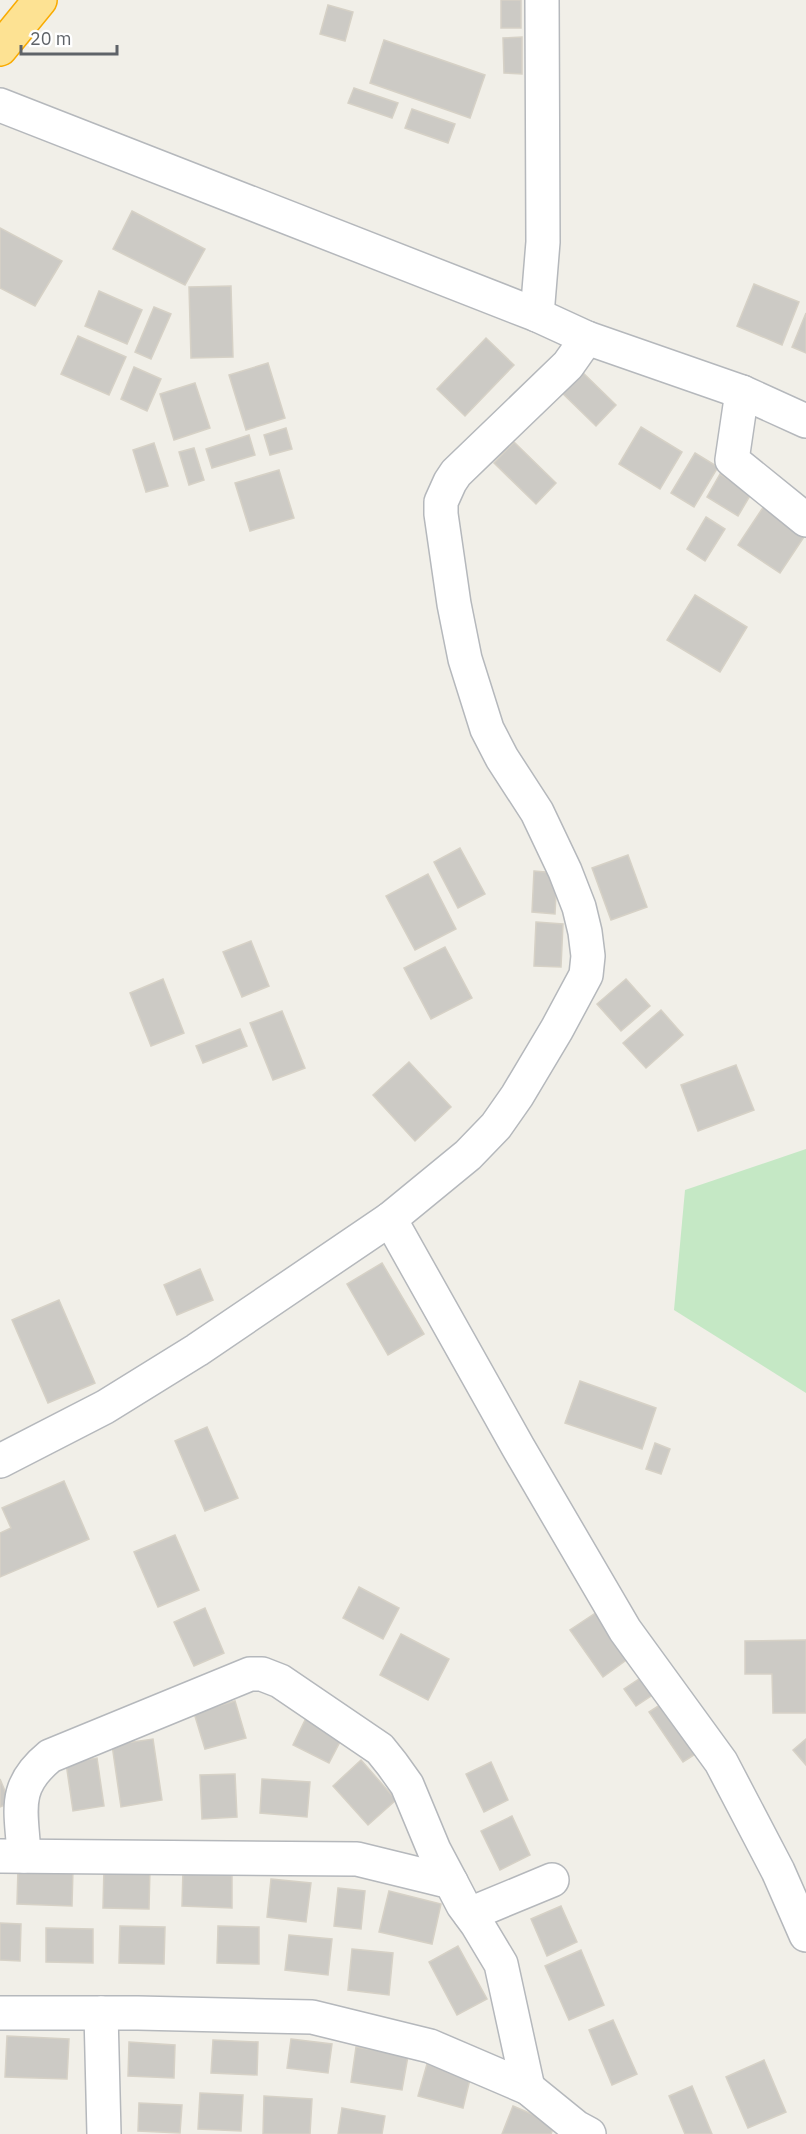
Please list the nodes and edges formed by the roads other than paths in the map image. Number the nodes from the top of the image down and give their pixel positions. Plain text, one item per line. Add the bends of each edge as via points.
1 (40, 0) edge
2 (542, 0) edge
3 (0, 49) edge
4 (0, 105) edge
5 (537, 315) junction
6 (587, 338) junction
7 (742, 392) junction
8 (806, 421) edge
9 (806, 520) edge
10 (390, 1219) junction
11 (0, 1461) edge
12 (12, 1856) edge
13 (552, 1880) dead end
14 (451, 1882) junction
15 (470, 1914) junction
16 (806, 1935) edge
17 (0, 2013) edge
18 (101, 2013) junction
19 (528, 2088) junction
20 (104, 2134) edge
21 (589, 2134) edge

1 - 3 highway
2 - 5 street via 543,242
4 - 5 street
5 - 6 street
6 - 7 street
6 - 10 street via 568,365 456,473 441,502 454,604 476,697 487,729 537,812 565,871 585,932 586,975 496,1126 468,1155
7 - 8 street
7 - 9 street via 732,460
10 - 11 street via 263,1307 122,1396
10 - 16 street via 626,1630 721,1762 778,1870
12 - 14 street via 357,1859
12 - 14 street via 25,1782 50,1756 250,1674 262,1674 280,1681 380,1749 407,1785
13 - 15 street
14 - 15 street
15 - 19 street via 501,1964
17 - 18 street
18 - 19 street via 312,2017 430,2046
18 - 20 street
19 - 21 street

